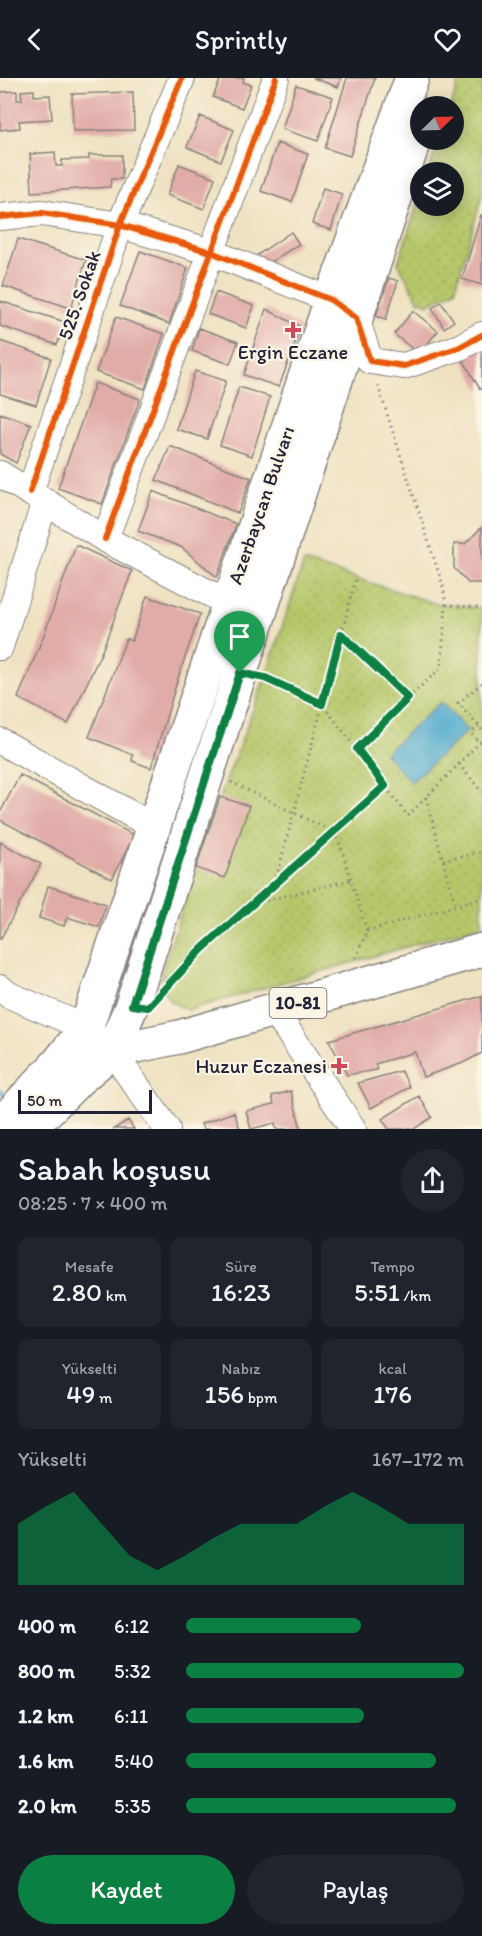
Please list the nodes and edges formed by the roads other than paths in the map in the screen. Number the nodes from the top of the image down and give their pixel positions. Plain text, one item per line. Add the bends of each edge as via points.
1 (182, 78) edge
2 (276, 78) edge
3 (412, 78) edge
4 (434, 78) edge
5 (428, 96) edge
6 (410, 147) edge
7 (0, 217) edge
8 (120, 225) junction
9 (211, 252) junction
10 (344, 309) junction
11 (482, 334) edge
12 (0, 476) edge
13 (38, 497) junction
14 (105, 539) junction
15 (228, 603) junction
16 (0, 647) edge
17 (1, 745) edge
18 (154, 828) junction
19 (482, 950) edge
20 (0, 988) edge
21 (274, 1010) junction
22 (86, 1028) junction
23 (112, 1051) junction
24 (68, 1072) junction
25 (0, 1125) edge
26 (29, 1129) edge
27 (167, 1129) edge
28 (353, 1129) edge

1 - 8 street, 525. Sokak
2 - 9 street
3 - 10 main road, Azerbaycan Bulvarı
4 - 5 main road
6 - 10 main road, Azerbaycan Bulvarı
7 - 8 street via 42,213
8 - 9 street
8 - 13 street, 525. Sokak
9 - 10 street
9 - 14 street
10 - 11 street via 370,361 404,366 460,347
10 - 15 main road, Azerbaycan Bulvarı
10 - 23 main road, Azerbaycan Bulvarı via 240,673 132,1005
12 - 13 street
13 - 14 street
13 - 16 street, 525. Sokak
14 - 15 street
15 - 18 main road, Azerbaycan Bulvarı
17 - 18 street
18 - 22 main road, Azerbaycan Bulvarı
19 - 21 main road, 10-81
20 - 22 street
21 - 23 main road, 10-81
21 - 28 street
22 - 23 street
22 - 24 main road, Azerbaycan Bulvarı
23 - 24 main road, Azerbaycan Bulvarı
23 - 27 street
24 - 25 main road
24 - 26 main road

